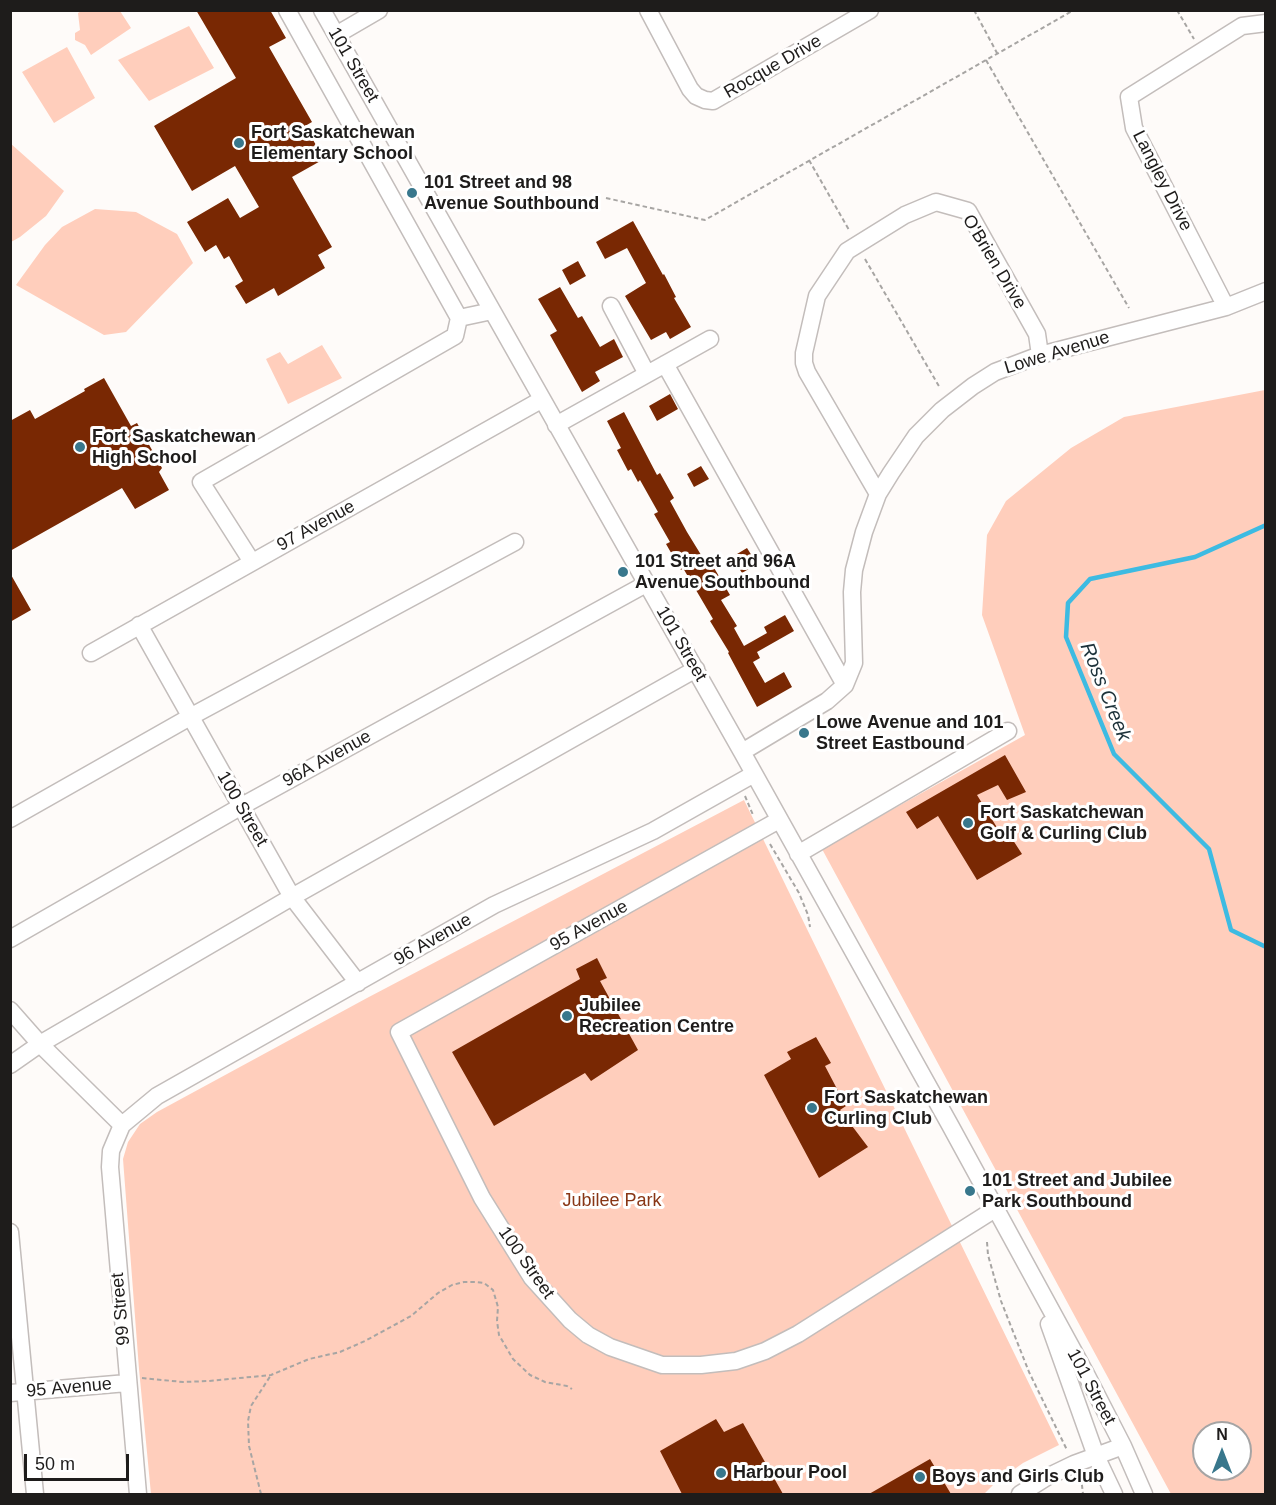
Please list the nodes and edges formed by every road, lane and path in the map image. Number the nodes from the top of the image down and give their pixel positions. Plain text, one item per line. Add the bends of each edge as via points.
1 (287, 10) edge
2 (322, 10) edge
3 (379, 10) edge
4 (648, 10) edge
5 (870, 10) edge
6 (974, 10) edge
7 (1074, 10) edge
8 (1177, 10) edge
9 (1266, 23) edge
10 (336, 35) junction
11 (1201, 52) junction
12 (997, 54) junction
13 (986, 60) junction
14 (809, 160) junction
15 (606, 198) dead end
16 (857, 244) junction
17 (1266, 291) edge
18 (611, 306) dead end
19 (1226, 307) junction
20 (1129, 308) dead end
21 (492, 311) junction
22 (459, 318) junction
23 (710, 339) dead end
24 (1040, 355) junction
25 (665, 364) junction
26 (647, 374) junction
27 (940, 388) dead end
28 (542, 400) junction
29 (555, 425) junction
30 (878, 494) junction
31 (515, 542) dead end
32 (252, 562) junction
33 (646, 584) junction
34 (139, 625) junction
35 (91, 653) dead end
36 (696, 669) junction
37 (846, 685) junction
38 (190, 717) junction
39 (1008, 731) dead end
40 (742, 752) junction
41 (754, 774) junction
42 (739, 782) junction
43 (240, 807) junction
44 (10, 819) edge
45 (779, 820) junction
46 (761, 830) junction
47 (798, 854) junction
48 (292, 897) junction
49 (810, 927) dead end
50 (10, 939) edge
51 (358, 983) junction
52 (10, 1010) edge
53 (399, 1032) joint
54 (40, 1044) junction
55 (10, 1065) edge
56 (122, 1125) junction
57 (996, 1209) junction
58 (10, 1232) edge
59 (987, 1242) dead end
60 (1034, 1281) junction
61 (271, 1375) junction
62 (127, 1380) junction
63 (572, 1389) dead end
64 (18, 1393) edge
65 (1123, 1446) junction
66 (1069, 1453) dead end
67 (1096, 1456) junction
68 (1082, 1478) dead end
69 (35, 1494) edge
70 (138, 1494) edge
71 (261, 1494) edge
72 (1020, 1494) edge
73 (1083, 1494) edge
74 (1113, 1494) edge
75 (1144, 1494) edge

1 - 22 street
2 - 10 street, 101 Street
3 - 10 street
4 - 5 street, Rocque Drive via 690,88 696,96 713,101
6 - 12 path
7 - 12 path
8 - 11 path
9 - 11 street, Langley Drive via 1242,26
10 - 21 street, 101 Street
11 - 19 street, Langley Drive via 1129,97 1134,128
12 - 13 path
13 - 14 path
13 - 20 path
14 - 15 path via 705,220
14 - 16 path
16 - 24 street, O'Brien Drive via 905,215 936,202 968,211 1037,334
16 - 27 path
16 - 30 street, O'Brien Drive via 847,251 817,296 804,363
17 - 19 street, Lowe Avenue
18 - 26 street
19 - 24 street, Lowe Avenue
21 - 22 street
21 - 28 street, 101 Street
22 - 32 street via 455,336 201,482
23 - 25 street
24 - 30 street, Lowe Avenue via 996,372 942,410 916,436
25 - 26 street
25 - 37 street
26 - 29 street
28 - 29 street, 101 Street
28 - 32 street, 97 Avenue
29 - 33 street, 101 Street
30 - 37 street, Lowe Avenue via 854,570 854,663
31 - 38 street
32 - 34 street, 97 Avenue
33 - 36 street, 101 Street
33 - 43 street, 96A Avenue
34 - 35 street, 97 Avenue
34 - 38 street, 100 Street
36 - 40 street, 101 Street
36 - 48 street
37 - 40 street via 827,701
38 - 43 street, 100 Street
38 - 44 street
39 - 47 street
40 - 41 street, 101 Street
41 - 42 street, 96 Avenue
41 - 45 street, 101 Street
42 - 46 path
42 - 51 street, 96 Avenue via 653,831 494,905
43 - 48 street, 100 Street
43 - 50 street, 96A Avenue
45 - 46 street, 95 Avenue
45 - 47 street, 101 Street
46 - 49 path via 799,893
46 - 53 street, 95 Avenue
47 - 57 street, 101 Street
48 - 51 street, 100 Street
48 - 54 street
51 - 56 street, 96 Avenue via 157,1096
52 - 54 street
53 - 57 street, 100 Street via 482,1198 532,1278 588,1335 609,1347 662,1365 712,1364 765,1351
54 - 55 street
54 - 56 street
56 - 62 street, 99 Street via 111,1151 110,1167
57 - 60 street, 101 Street
58 - 64 street
59 - 66 path via 1005,1311 1029,1372
60 - 65 street, 101 Street
60 - 67 street, 101 Street
61 - 62 path via 183,1382
61 - 63 path via 365,1341 411,1316 452,1285 476,1282 493,1290 499,1335 513,1359 530,1375
61 - 71 path via 251,1406 248,1421 249,1446
62 - 64 street, 95 Avenue
62 - 70 street, 99 Street
64 - 69 street
65 - 67 street
65 - 75 street, 101 Street
67 - 72 street via 1047,1477
67 - 74 street, 101 Street
68 - 73 path

